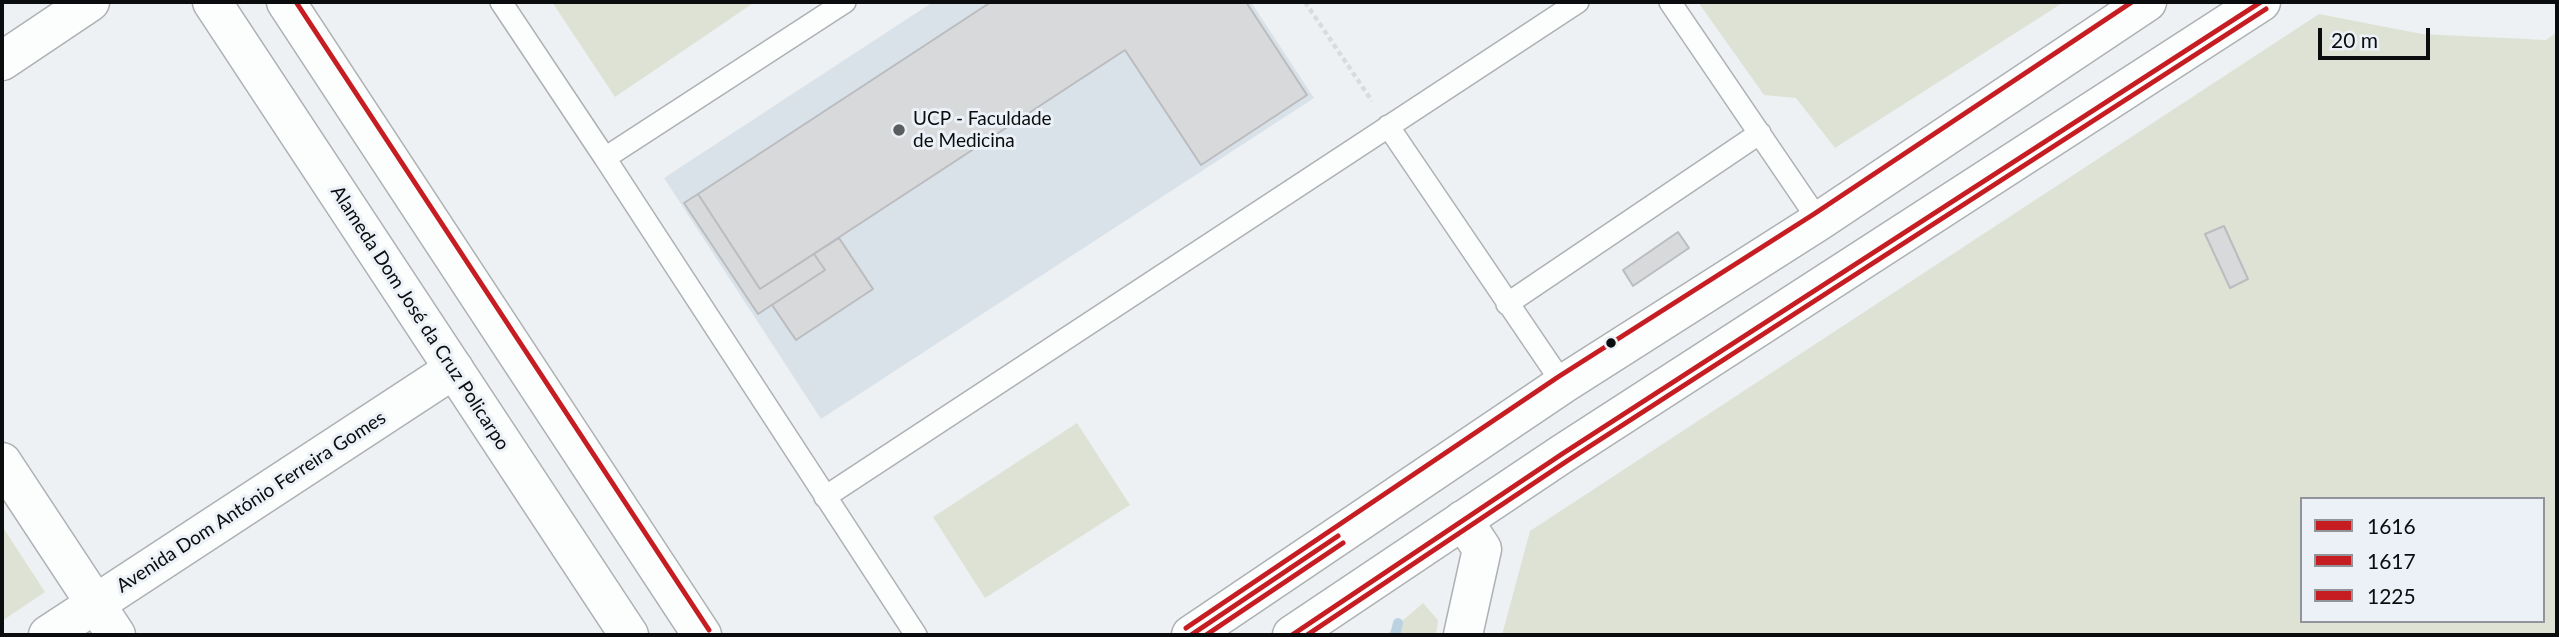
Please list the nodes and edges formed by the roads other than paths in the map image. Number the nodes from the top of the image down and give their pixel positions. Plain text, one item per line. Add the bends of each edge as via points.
1 (90, 2) edge
2 (212, 2) edge
3 (286, 2) edge
4 (500, 2) edge
5 (845, 2) edge
6 (1578, 2) edge
7 (1670, 2) edge
8 (2147, 2) edge
9 (2261, 2) edge
10 (2, 61) edge
11 (1388, 125) junction
12 (1760, 133) junction
13 (605, 158) junction
14 (1819, 220) junction
15 (1507, 304) junction
16 (454, 369) junction
17 (1563, 384) junction
18 (2, 462) edge
19 (825, 498) junction
20 (1463, 520) junction
21 (95, 604) junction
22 (48, 635) edge
23 (116, 635) edge
24 (629, 635) edge
25 (702, 635) edge
26 (916, 635) edge
27 (1192, 635) edge
28 (1292, 635) edge
29 (1463, 635) edge

1 - 10 street
2 - 16 street, Alameda Dom José da Cruz Policarpo
3 - 25 street
4 - 13 lane
5 - 13 lane
6 - 11 lane
7 - 12 lane
8 - 14 street
9 - 20 street
11 - 15 lane
11 - 19 lane
12 - 14 lane
12 - 15 lane
13 - 19 lane
14 - 17 street
15 - 17 lane
16 - 21 street, Avenida Dom António Ferreira Gomes
16 - 24 street, Alameda Dom José da Cruz Policarpo
17 - 27 street
18 - 21 street
19 - 26 lane
20 - 28 street
20 - 29 street via 1482,549
21 - 22 street, Avenida Dom António Ferreira Gomes
21 - 23 street

